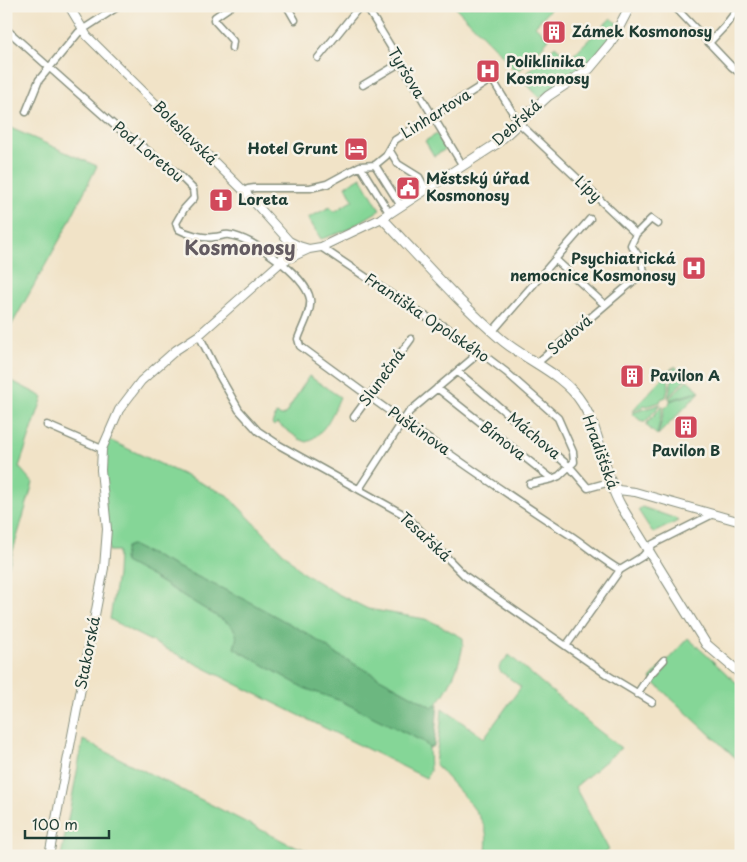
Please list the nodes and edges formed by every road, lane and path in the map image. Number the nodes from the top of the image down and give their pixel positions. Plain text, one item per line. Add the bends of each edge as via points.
1 (69, 6) edge
2 (119, 6) edge
3 (231, 6) edge
4 (287, 6) edge
5 (360, 6) edge
6 (366, 6) edge
7 (630, 6) edge
8 (677, 7) edge
9 (736, 8) edge
10 (296, 20) dead end
11 (6, 29) edge
12 (82, 30) junction
13 (709, 43) junction
14 (232, 48) dead end
15 (318, 58) dead end
16 (400, 63) junction
17 (50, 67) junction
18 (741, 74) edge
19 (492, 79) joint
20 (363, 85) dead end
21 (26, 112) dead end
22 (432, 116) junction
23 (519, 123) junction
24 (390, 151) junction
25 (375, 165) junction
26 (360, 166) junction
27 (463, 166) junction
28 (426, 190) junction
29 (245, 192) junction
30 (401, 206) junction
31 (386, 216) junction
32 (590, 219) dead end
33 (658, 224) dead end
34 (636, 234) junction
35 (289, 241) junction
36 (321, 246) junction
37 (309, 249) junction
38 (556, 260) junction
39 (281, 262) junction
40 (605, 305) junction
41 (492, 331) junction
42 (199, 335) junction
43 (411, 339) dead end
44 (474, 350) junction
45 (536, 364) junction
46 (458, 372) junction
47 (437, 388) junction
48 (369, 396) junction
49 (354, 417) dead end
50 (403, 420) junction
51 (47, 425) dead end
52 (102, 449) junction
53 (570, 467) junction
54 (552, 479) junction
55 (610, 482) junction
56 (530, 484) dead end
57 (360, 489) junction
58 (713, 514) junction
59 (741, 522) edge
60 (648, 549) junction
61 (620, 570) junction
62 (566, 646) junction
63 (664, 660) dead end
64 (741, 674) edge
65 (636, 694) junction
66 (652, 702) dead end
67 (49, 856) edge

1 - 12 street, Boleslavská
2 - 12 street
3 - 14 street via 214,20 233,41
4 - 10 street
5 - 15 street
6 - 16 street, Tyršova
7 - 23 main road, Debřská via 613,39 593,65 548,96
8 - 13 street
9 - 13 street via 724,28
11 - 17 street, Pod Loretou
12 - 17 street
12 - 29 street, Boleslavská
13 - 18 street
16 - 20 street
16 - 22 street, Tyršova
17 - 21 street via 39,80
17 - 39 street, Pod Loretou via 114,125 193,189 194,198 176,223 178,229 213,238 223,235 241,238
19 - 22 street, Linhartova
19 - 23 street, Lípy
22 - 24 street, Linhartova via 395,140
22 - 27 street, Tyršova
23 - 27 main road, Debřská via 496,144
23 - 34 street, Lípy
24 - 25 street, Linhartova
24 - 28 street via 398,164 419,177
25 - 26 street
25 - 30 street
26 - 29 street via 326,184 310,188 255,188
26 - 31 street
27 - 28 main road, Debřská
28 - 30 main road, Debřská
29 - 35 street, Boleslavská
30 - 31 main road, Debřská
31 - 36 street
31 - 41 main road, Hradišťská
32 - 38 street
33 - 34 street via 651,219
34 - 40 street, Sadová via 630,245 642,261 644,272
35 - 37 street, Boleslavská
35 - 39 street
36 - 37 street
36 - 44 street, Františka Opolského via 416,311 449,329
37 - 39 street
38 - 40 street, Sadová
38 - 41 street
39 - 42 street, Stakorská
39 - 48 street, Puškinova via 299,278 310,298 311,306 298,343
40 - 45 street, Sadová
41 - 45 main road, Hradišťská
42 - 52 street, Stakorská via 176,350 141,381 119,410
42 - 57 street, Tesařská via 239,410 258,431
43 - 48 street, Slunečná
44 - 46 street via 472,359
44 - 53 street, Františka Opolského via 506,372 558,418 573,452 574,462
45 - 55 main road, Hradišťská via 562,382 583,404 598,439
46 - 47 street
46 - 53 street, Máchova
47 - 50 street
47 - 54 street, Bímova
48 - 49 street, Slunečná
48 - 50 street, Puškinova
50 - 57 street
50 - 61 street, Puškinova
51 - 52 street
52 - 67 street, Stakorská via 107,530 104,568
53 - 54 street
53 - 55 street, Máchova via 588,488
54 - 56 street
55 - 58 street via 618,490
55 - 60 main road, Hradišťská
57 - 62 street, Tesařská via 410,520 465,576
58 - 59 street
58 - 60 street
60 - 61 street via 643,556
60 - 64 main road, Hradišťská via 706,644
61 - 62 street
62 - 65 street, Tesařská
63 - 65 street
65 - 66 street, Tesařská

